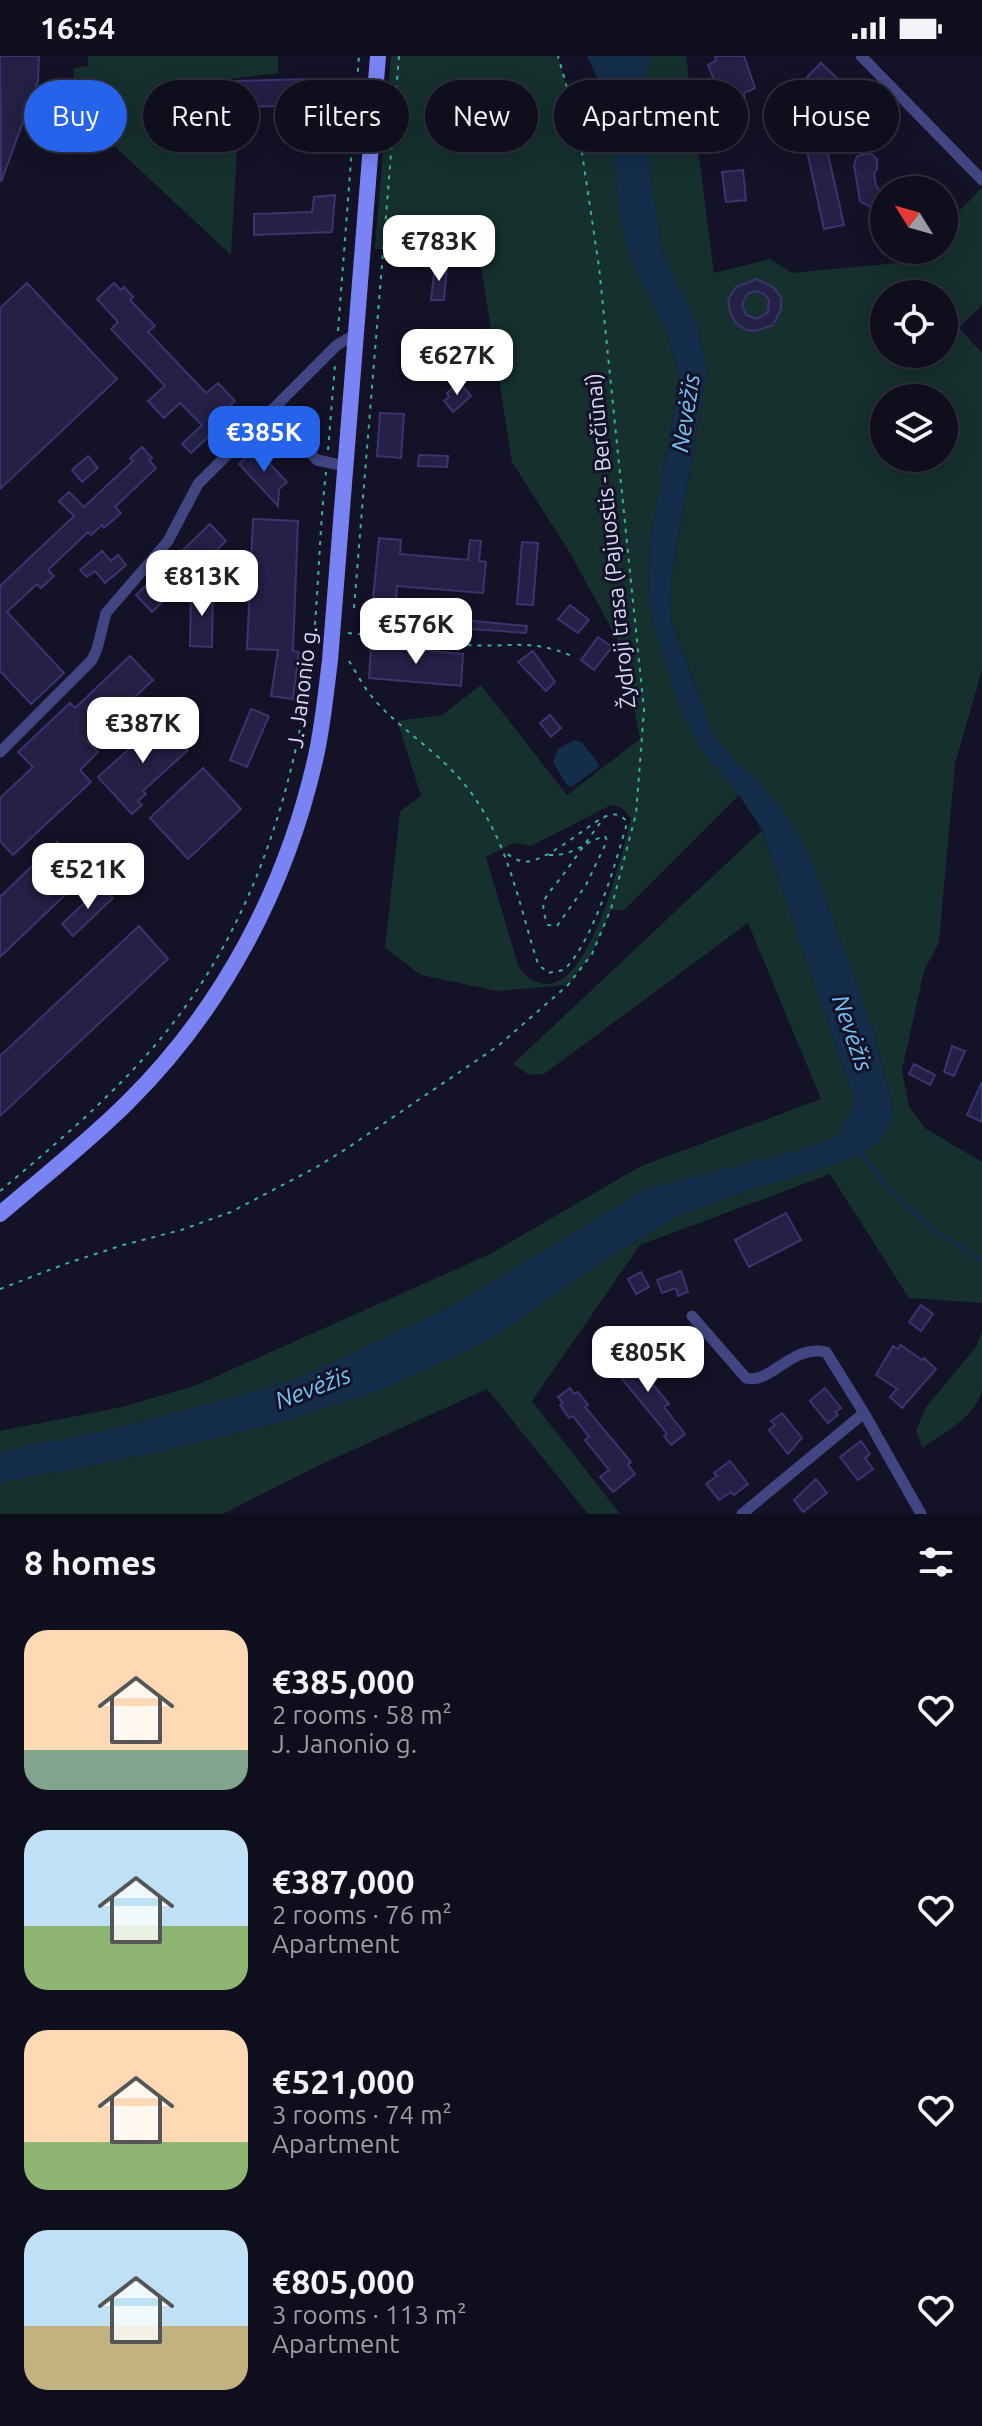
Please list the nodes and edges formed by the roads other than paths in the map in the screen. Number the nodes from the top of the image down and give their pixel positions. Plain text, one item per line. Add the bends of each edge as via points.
1 (378, 56) edge
2 (861, 56) edge
3 (982, 180) edge
4 (356, 334) junction
5 (271, 413) junction
6 (345, 466) junction
7 (0, 752) edge
8 (0, 1214) edge
9 (692, 1316) dead end
10 (864, 1413) junction
11 (742, 1514) edge
12 (921, 1514) edge

1 - 4 street, J. Janonio g.
2 - 3 street
4 - 5 street via 337,345
4 - 6 street, J. Janonio g.
5 - 6 street via 317,460
5 - 7 street via 198,484 168,541 106,613 92,660
6 - 8 street, J. Janonio g. via 316,756 266,903 229,977 198,1023 86,1141
9 - 10 street via 752,1380 792,1356 826,1352
10 - 11 street
10 - 12 street

